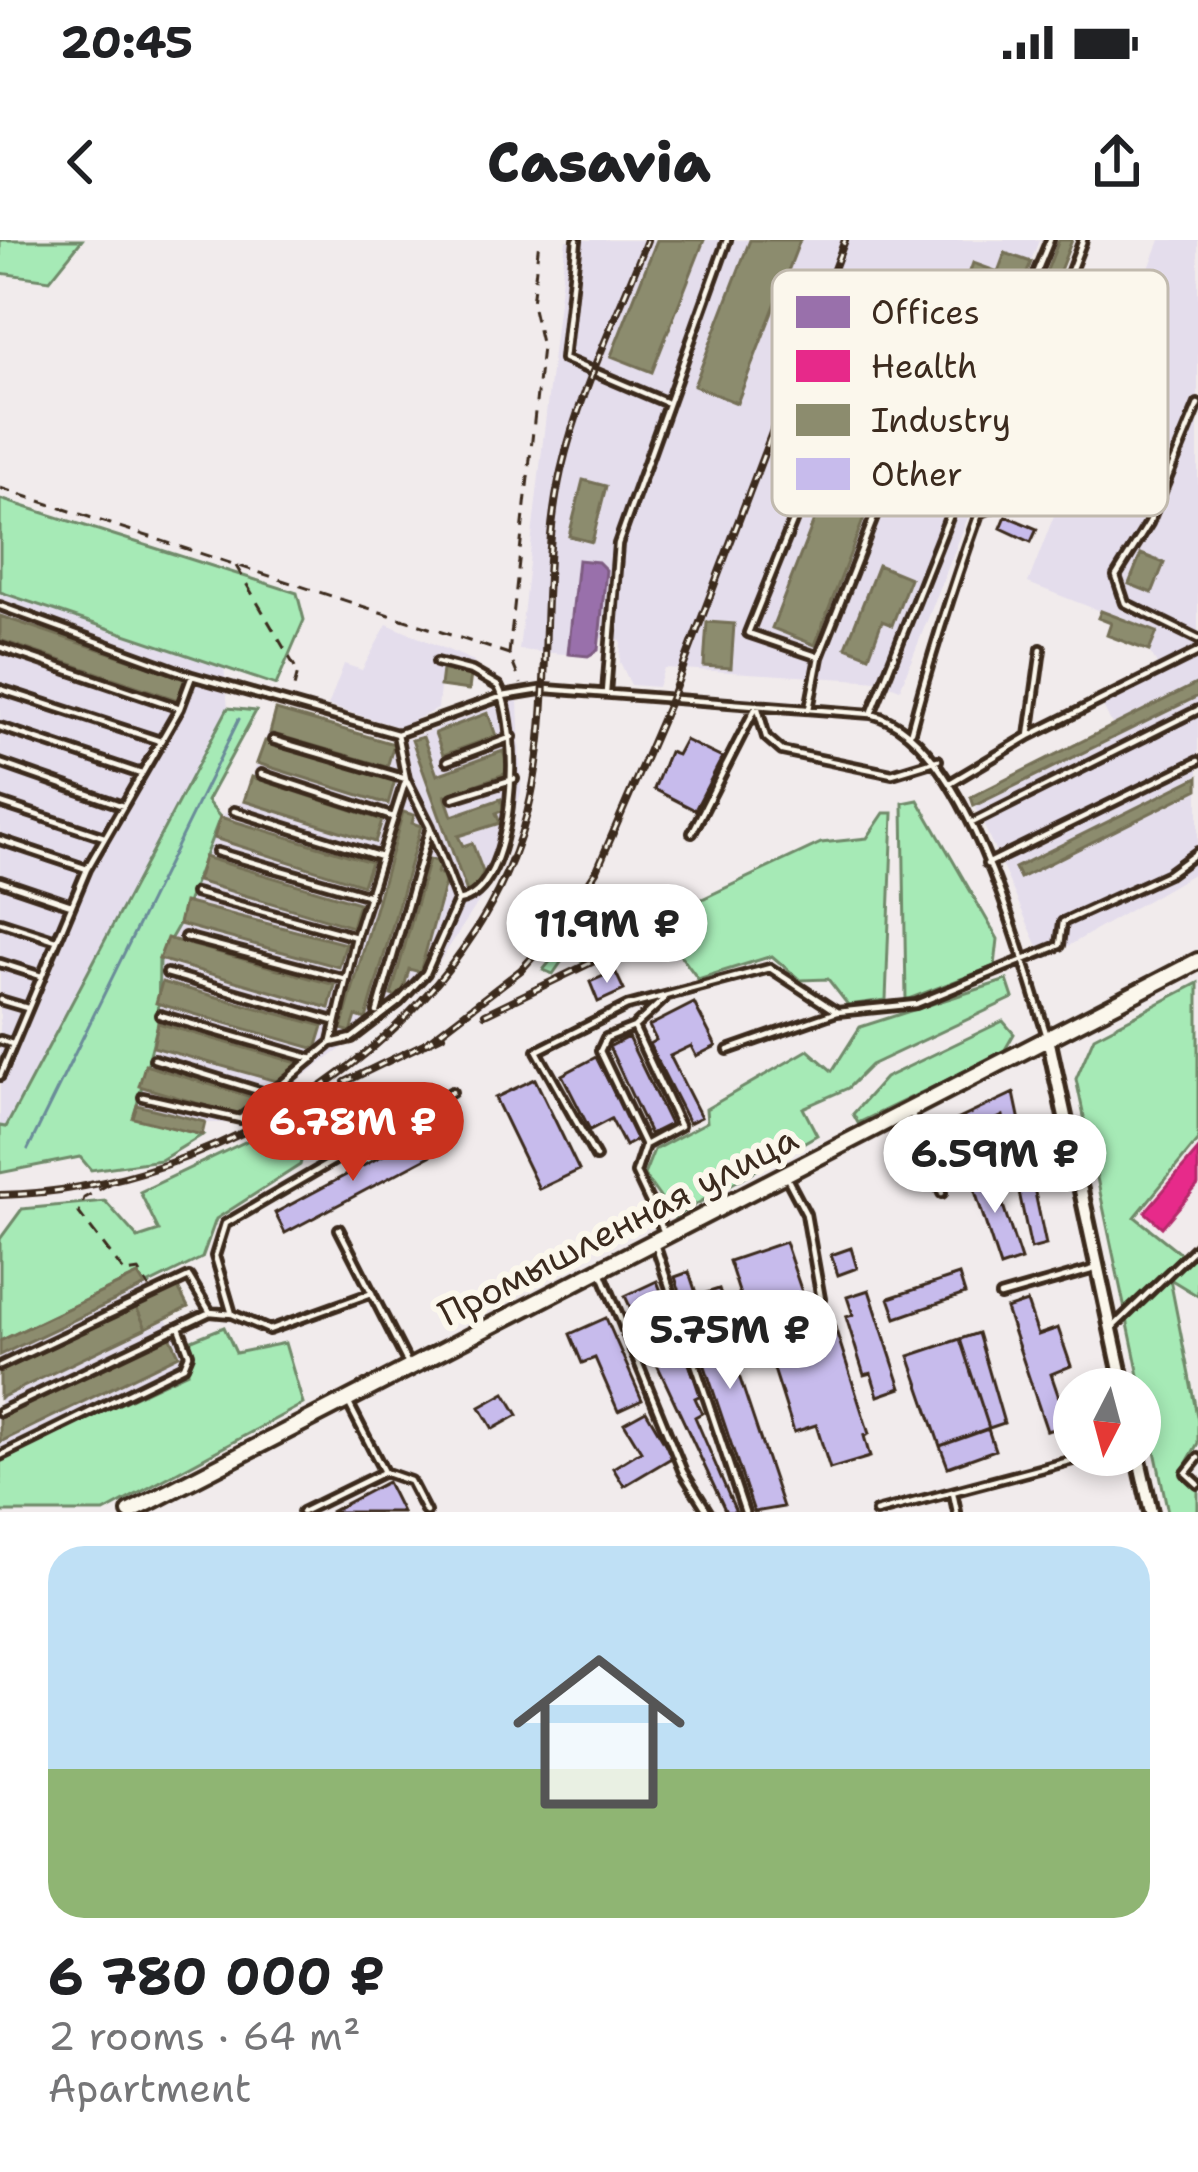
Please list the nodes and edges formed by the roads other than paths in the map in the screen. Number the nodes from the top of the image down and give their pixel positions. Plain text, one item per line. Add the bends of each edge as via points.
1 (577, 240) edge
2 (728, 240) edge
3 (1050, 240) edge
4 (1083, 240) edge
5 (1038, 270) edge
6 (1071, 270) edge
7 (665, 402) junction
8 (1198, 404) edge
9 (1168, 477) edge
10 (795, 516) edge
11 (874, 516) edge
12 (950, 516) edge
13 (975, 516) edge
14 (1152, 516) edge
15 (0, 606) edge
16 (1198, 639) edge
17 (0, 647) edge
18 (1041, 649) dead end
19 (1198, 652) edge
20 (819, 657) junction
21 (436, 662) dead end
22 (192, 676) junction
23 (0, 689) edge
24 (606, 693) junction
25 (503, 696) junction
26 (757, 704) junction
27 (180, 708) junction
28 (809, 709) junction
29 (1198, 710) edge
30 (871, 714) junction
31 (0, 727) edge
32 (911, 731) junction
33 (397, 734) junction
34 (1029, 736) junction
35 (512, 737) junction
36 (273, 740) dead end
37 (160, 741) junction
38 (938, 760) junction
39 (447, 761) dead end
40 (1198, 761) edge
41 (0, 763) edge
42 (141, 774) junction
43 (261, 774) dead end
44 (514, 778) junction
45 (406, 779) junction
46 (950, 783) junction
47 (453, 798) dead end
48 (0, 803) edge
49 (123, 806) junction
50 (234, 811) dead end
51 (393, 817) junction
52 (970, 824) junction
53 (430, 827) junction
54 (692, 832) dead end
55 (104, 837) junction
56 (0, 840) edge
57 (217, 852) dead end
58 (1198, 852) edge
59 (381, 857) junction
60 (987, 864) junction
61 (87, 868) junction
62 (0, 881) edge
63 (195, 893) dead end
64 (370, 896) junction
65 (458, 901) junction
66 (71, 904) junction
67 (0, 922) edge
68 (184, 937) dead end
69 (356, 937) junction
70 (56, 940) junction
71 (1198, 961) edge
72 (0, 963) edge
73 (1024, 964) junction
74 (167, 973) dead end
75 (41, 976) junction
76 (345, 979) junction
77 (664, 999) junction
78 (0, 1000) edge
79 (27, 1008) junction
80 (837, 1012) junction
81 (376, 1014) junction
82 (160, 1016) dead end
83 (334, 1021) junction
84 (634, 1027) junction
85 (1048, 1038) junction
86 (0, 1040) edge
87 (331, 1043) junction
88 (12, 1044) junction
89 (728, 1050) dead end
90 (154, 1058) dead end
91 (314, 1059) junction
92 (0, 1076) edge
93 (452, 1092) dead end
94 (272, 1095) junction
95 (143, 1097) dead end
96 (910, 1109) junction
97 (645, 1145) junction
98 (596, 1156) dead end
99 (784, 1173) junction
100 (942, 1193) dead end
101 (339, 1229) dead end
102 (660, 1238) junction
103 (1198, 1245) edge
104 (600, 1268) junction
105 (1099, 1268) junction
106 (372, 1293) junction
107 (1000, 1296) dead end
108 (821, 1299) dead end
109 (210, 1312) junction
110 (232, 1314) junction
111 (178, 1326) junction
112 (1112, 1329) junction
113 (0, 1366) edge
114 (409, 1367) junction
115 (1120, 1368) edge
116 (346, 1400) junction
117 (0, 1412) edge
118 (0, 1456) edge
119 (1198, 1458) edge
120 (1053, 1466) edge
121 (384, 1472) junction
122 (1142, 1476) edge
123 (1198, 1484) edge
124 (953, 1493) junction
125 (130, 1512) edge
126 (302, 1512) edge
127 (426, 1512) edge
128 (708, 1512) edge
129 (745, 1512) edge
130 (876, 1512) edge
131 (957, 1512) edge
132 (1150, 1512) edge

1 - 7 lane via 564,359
2 - 7 lane
3 - 5 lane
4 - 6 lane
7 - 24 lane via 618,544
8 - 9 lane
10 - 20 lane via 748,633
11 - 20 lane
12 - 30 lane
13 - 32 lane
14 - 16 lane via 1116,577 1126,603
15 - 22 lane
17 - 27 lane
18 - 34 lane
19 - 34 lane
20 - 28 lane
21 - 25 lane via 488,678
22 - 27 lane
22 - 33 lane
23 - 37 lane
24 - 25 lane
24 - 26 lane
25 - 33 lane
25 - 35 lane
26 - 28 lane
26 - 38 lane via 766,737 782,751 892,774
26 - 54 lane
27 - 37 lane
28 - 30 lane
29 - 52 lane
30 - 32 lane
31 - 42 lane
32 - 38 lane
33 - 45 lane
34 - 46 lane
35 - 39 lane
35 - 44 lane
36 - 45 lane
37 - 42 lane
38 - 46 lane
40 - 60 lane
41 - 49 lane
42 - 49 lane
43 - 51 lane
44 - 47 lane
44 - 65 lane via 484,886
45 - 51 lane
45 - 53 lane
46 - 52 lane
48 - 55 lane
49 - 55 lane
50 - 59 lane
51 - 59 lane
52 - 60 lane
53 - 65 lane
53 - 81 lane
55 - 61 lane
56 - 61 lane
57 - 64 lane
58 - 73 lane via 1063,922 1060,945
59 - 64 lane
60 - 73 lane
61 - 66 lane
62 - 66 lane
63 - 69 lane
64 - 69 lane
65 - 81 lane via 426,973
66 - 70 lane
67 - 70 lane
68 - 76 lane
69 - 76 lane
70 - 75 lane
71 - 85 street, Промышленная улица
72 - 75 lane
73 - 80 lane via 916,1004
73 - 85 lane
74 - 83 lane
75 - 79 lane
76 - 83 lane
77 - 80 lane via 770,968
77 - 84 lane
77 - 98 lane via 627,1006 536,1052
78 - 79 lane
79 - 88 lane
80 - 89 lane
81 - 87 lane via 352,1038
82 - 91 lane
83 - 87 lane
84 - 97 lane via 606,1038 600,1052
84 - 97 lane via 680,1126
85 - 96 street, Промышленная улица
85 - 105 street
86 - 88 lane
87 - 91 lane
88 - 92 lane
90 - 94 lane
91 - 94 lane
93 - 110 lane via 225,1224 215,1256
94 - 95 lane via 229,1120
96 - 99 street, Промышленная улица
96 - 100 lane
97 - 102 lane via 636,1173
99 - 102 street, Промышленная улица
99 - 108 lane via 806,1214
101 - 106 lane
102 - 104 street, Промышленная улица
102 - 129 lane
103 - 112 lane
104 - 114 street, Промышленная улица
104 - 128 lane via 682,1472
105 - 107 lane
105 - 112 street
106 - 110 lane via 269,1330
106 - 114 lane
109 - 110 lane
109 - 111 lane
109 - 113 lane via 189,1277
111 - 117 lane
111 - 118 lane via 190,1354 184,1366
112 - 115 street
114 - 116 street, Промышленная улица
116 - 121 lane
116 - 125 street, Промышленная улица
119 - 123 lane via 1186,1473
120 - 124 lane
121 - 126 lane
121 - 127 lane via 410,1481
122 - 132 street
124 - 130 lane
124 - 131 lane

